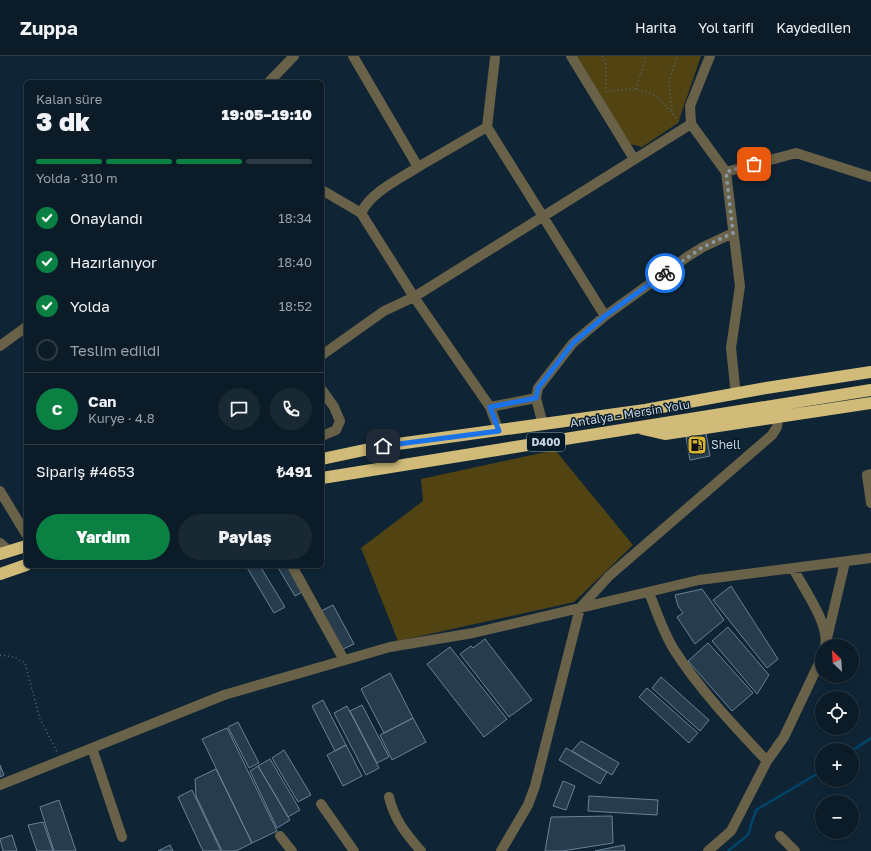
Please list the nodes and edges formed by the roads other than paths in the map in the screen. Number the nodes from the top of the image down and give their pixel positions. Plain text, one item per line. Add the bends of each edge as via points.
1 (294, 56) edge
2 (354, 56) edge
3 (571, 56) edge
4 (710, 56) edge
5 (496, 57) edge
6 (271, 80) edge
7 (688, 126) junction
8 (487, 128) junction
9 (634, 159) junction
10 (418, 167) junction
11 (726, 172) junction
12 (871, 177) edge
13 (324, 191) edge
14 (361, 213) junction
15 (544, 217) junction
16 (733, 233) junction
17 (414, 297) junction
18 (605, 316) junction
19 (24, 328) edge
20 (0, 346) edge
21 (324, 354) edge
22 (871, 364) edge
23 (871, 372) edge
24 (735, 386) junction
25 (871, 390) edge
26 (324, 393) edge
27 (536, 398) junction
28 (871, 403) edge
29 (490, 407) junction
30 (645, 410) junction
31 (778, 417) junction
32 (543, 425) junction
33 (636, 427) junction
34 (499, 431) junction
35 (324, 435) edge
36 (324, 459) edge
37 (871, 474) edge
38 (324, 478) edge
39 (0, 491) edge
40 (871, 503) edge
41 (24, 531) edge
42 (0, 543) edge
43 (24, 547) edge
44 (5, 553) edge
45 (871, 558) edge
46 (844, 562) junction
47 (24, 566) edge
48 (293, 568) edge
49 (793, 568) junction
50 (0, 574) edge
51 (649, 592) junction
52 (580, 608) junction
53 (825, 639) edge
54 (827, 639) edge
55 (344, 660) junction
56 (815, 672) edge
57 (92, 748) junction
58 (767, 762) junction
59 (0, 785) edge
60 (389, 797) dead end
61 (320, 804) dead end
62 (280, 836) dead end
63 (780, 836) dead end
64 (122, 837) dead end
65 (292, 851) edge
66 (354, 851) edge
67 (421, 851) edge
68 (501, 851) edge
69 (708, 851) edge
70 (795, 851) edge

1 - 6 street
2 - 10 street
3 - 9 street
4 - 7 street via 690,106
5 - 8 street
7 - 9 street
7 - 11 street
8 - 10 street
8 - 15 street
9 - 15 street
10 - 14 street via 374,196
11 - 12 street via 796,153
11 - 16 street
13 - 14 street
14 - 17 street
15 - 17 street
15 - 18 street
16 - 18 street via 687,256
16 - 24 street via 740,286 732,348
17 - 21 street via 384,311
17 - 29 street
18 - 27 street via 564,353 538,388
19 - 20 street
22 - 24 highway
23 - 30 highway, Antalya - Mersin Yolu / D400
24 - 30 highway
25 - 33 highway, Antalya - Mersin Yolu / D400
26 - 35 street via 340,421 336,430
27 - 29 street
27 - 32 street
28 - 31 highway
29 - 34 street
30 - 32 highway, Antalya - Mersin Yolu / D400
31 - 33 highway via 665,434
31 - 52 street via 777,427 772,435 609,576
32 - 34 highway, Antalya - Mersin Yolu / D400
33 - 38 highway, Antalya - Mersin Yolu / D400
34 - 36 highway, Antalya - Mersin Yolu / D400 via 383,446
37 - 40 street via 867,475
39 - 41 street
42 - 44 street
43 - 44 highway
45 - 46 street
46 - 49 street
46 - 54 street
47 - 50 highway
48 - 55 street
49 - 51 street via 699,580
49 - 53 street via 821,619
51 - 52 street
51 - 58 street via 661,624 674,648 736,729
52 - 55 street via 473,633 390,647
52 - 68 street via 535,786 528,805
55 - 57 street via 224,695
56 - 58 street via 784,737
57 - 59 street
57 - 64 street
58 - 69 street via 731,830
60 - 67 street via 400,826
61 - 66 street
62 - 65 street
63 - 70 street

